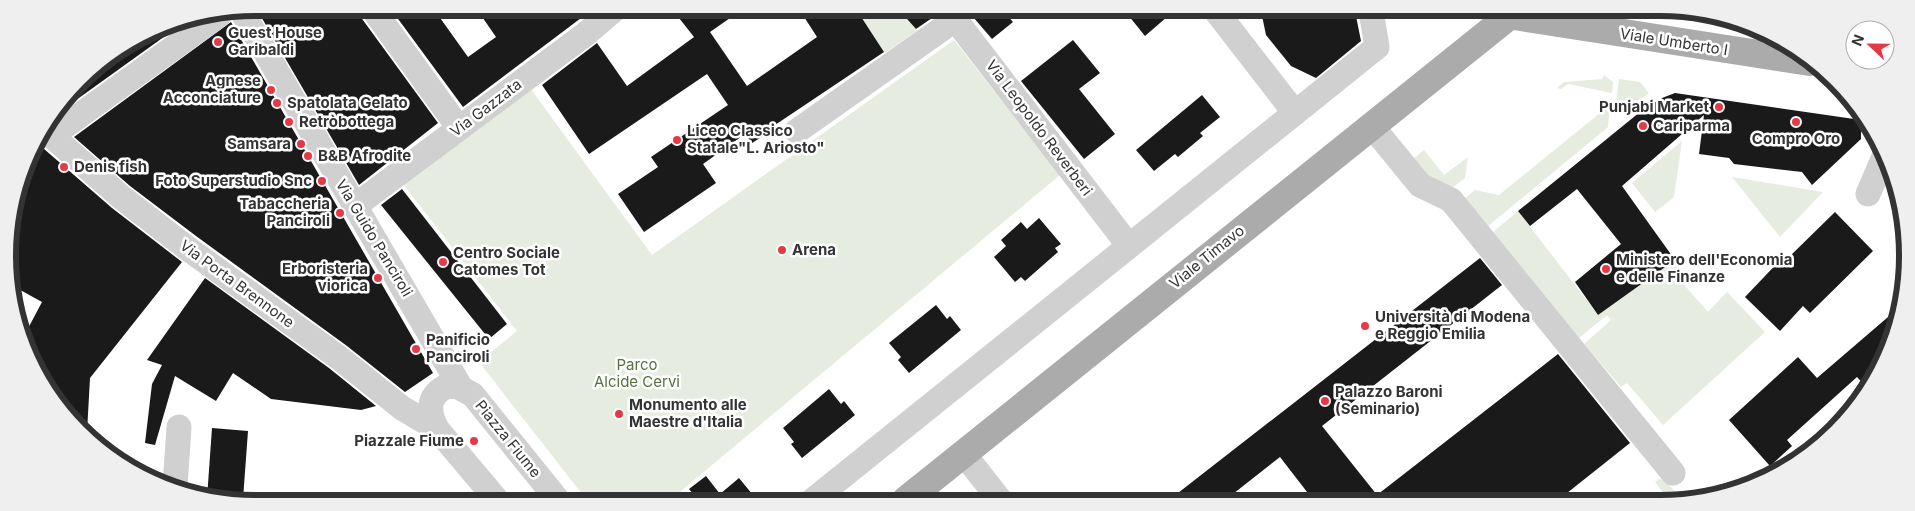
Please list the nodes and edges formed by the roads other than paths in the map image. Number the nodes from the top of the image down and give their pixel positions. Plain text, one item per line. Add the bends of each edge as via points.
1 (378, 16) edge
2 (606, 16) edge
3 (949, 16) edge
4 (954, 16) edge
5 (1220, 16) edge
6 (1372, 16) edge
7 (1505, 16) edge
8 (1527, 16) edge
9 (245, 17) edge
10 (210, 21) edge
11 (1796, 60) edge
12 (1295, 113) junction
13 (1371, 125) junction
14 (459, 128) junction
15 (52, 130) edge
16 (797, 131) dead end
17 (49, 134) edge
18 (1881, 164) edge
19 (1868, 194) dead end
20 (355, 206) junction
21 (1129, 246) junction
22 (461, 388) junction
23 (179, 427) dead end
24 (437, 429) junction
25 (963, 453) junction
26 (1674, 473) dead end
27 (175, 481) edge
28 (493, 495) edge
29 (554, 495) edge
30 (820, 495) edge
31 (912, 495) edge
32 (996, 495) edge

1 - 14 street
2 - 14 street, Via Gazzata
3 - 16 street
4 - 21 street, Via Leopoldo Reverberi
5 - 12 street
6 - 12 street via 1377,47
7 - 13 main road, Viale Timavo
8 - 11 main road, Viale Umberto I
9 - 20 street, Via Guido Panciroli
10 - 15 street
12 - 21 street
13 - 25 main road, Viale Timavo
13 - 26 street via 1420,186 1452,200
14 - 20 street, Via Gazzata
17 - 24 street, Via Porta Brennone via 121,197 187,248 338,357 402,408
18 - 19 street
20 - 22 street, Via Guido Panciroli
21 - 30 street
22 - 24 street, Piazza Fiume via 445,387 435,394 430,411
22 - 29 street, Piazza Fiume via 473,395
23 - 27 street
24 - 28 street, Piazza Fiume
25 - 31 main road, Viale Timavo
25 - 32 street

